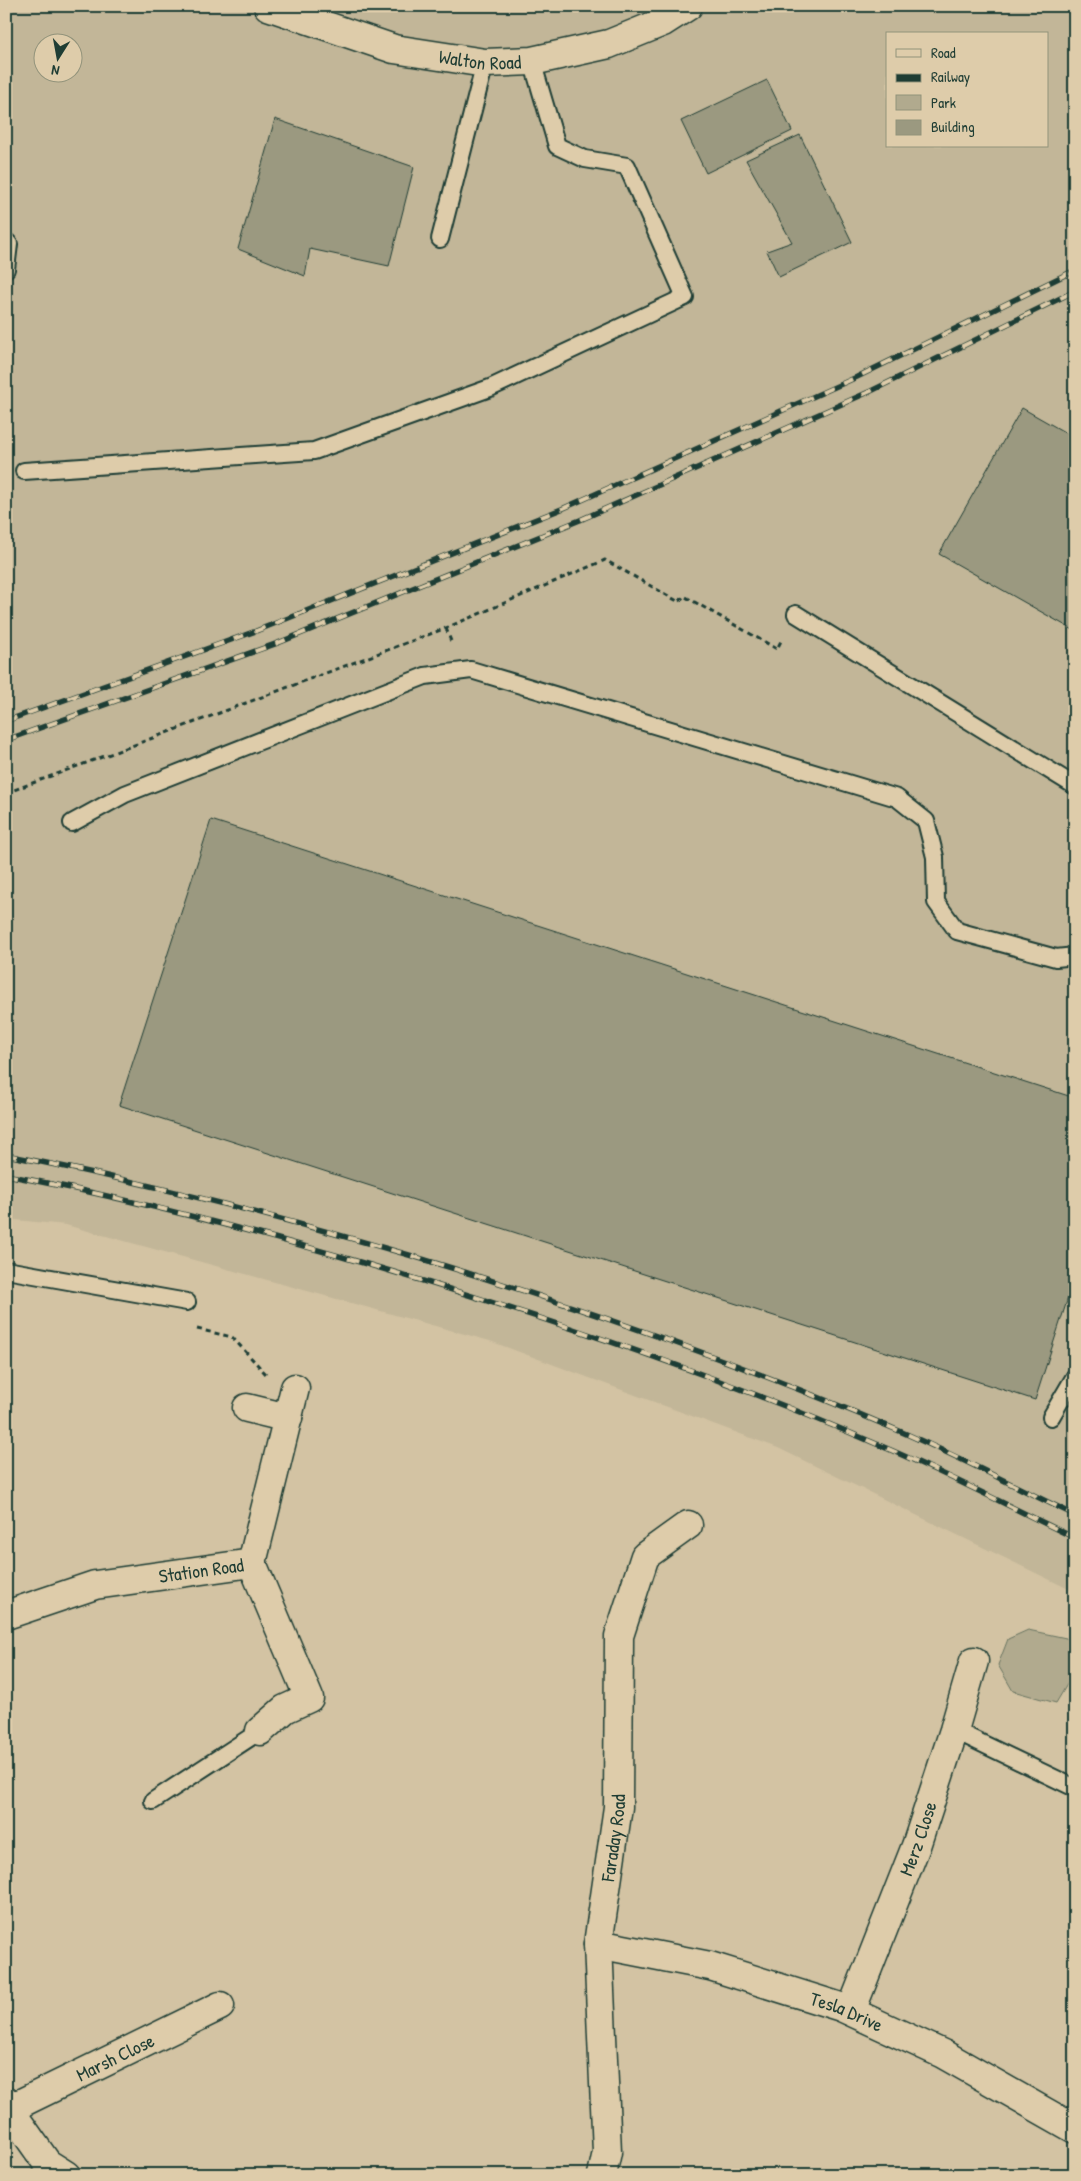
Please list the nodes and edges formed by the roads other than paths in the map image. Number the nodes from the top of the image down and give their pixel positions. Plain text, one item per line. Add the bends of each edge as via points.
1 (268, 6) edge
2 (688, 6) edge
3 (532, 60) junction
4 (485, 64) junction
5 (440, 239) dead end
6 (6, 241) edge
7 (6, 269) edge
8 (24, 471) dead end
9 (796, 614) dead end
10 (1075, 786) edge
11 (72, 823) dead end
12 (1075, 956) edge
13 (6, 1270) edge
14 (188, 1302) road end
15 (1075, 1376) edge
16 (295, 1388) road end
17 (247, 1408) dead end
18 (1050, 1417) dead end
19 (288, 1418) junction
20 (688, 1525) dead end
21 (252, 1563) junction
22 (6, 1616) edge
23 (974, 1661) dead end
24 (954, 1730) junction
25 (260, 1731) joint
26 (1075, 1788) edge
27 (153, 1801) dead end
28 (598, 1944) junction
29 (220, 2006) dead end
30 (851, 2011) junction
31 (8, 2105) edge
32 (1075, 2129) edge
33 (66, 2175) edge
34 (602, 2175) edge

1 - 4 street, Walton Road via 394,49
2 - 3 street, Walton Road via 663,22 609,44
3 - 4 street, Walton Road
3 - 8 lane via 557,146 585,159 627,166 685,297 490,388 314,451
4 - 5 lane
6 - 7 lane via 9,244
9 - 10 lane
11 - 12 lane via 125,794 425,676 471,670 897,798 926,821 935,857 936,902 957,931 1056,958
13 - 14 lane
15 - 18 lane
16 - 19 street, Station Road
17 - 19 street
19 - 21 street, Station Road
20 - 28 street, Faraday Road via 645,1556 619,1636 618,1807
21 - 22 street, Station Road via 95,1585
21 - 25 street via 309,1698 285,1709
23 - 24 street, Merz Close
24 - 26 lane
24 - 30 street, Merz Close via 916,1846
25 - 27 lane
28 - 30 street, Tesla Drive via 710,1966
28 - 34 street, Faraday Road via 607,2152
29 - 31 street, Marsh Close
30 - 32 street, Tesla Drive via 943,2054
31 - 33 street via 47,2163

